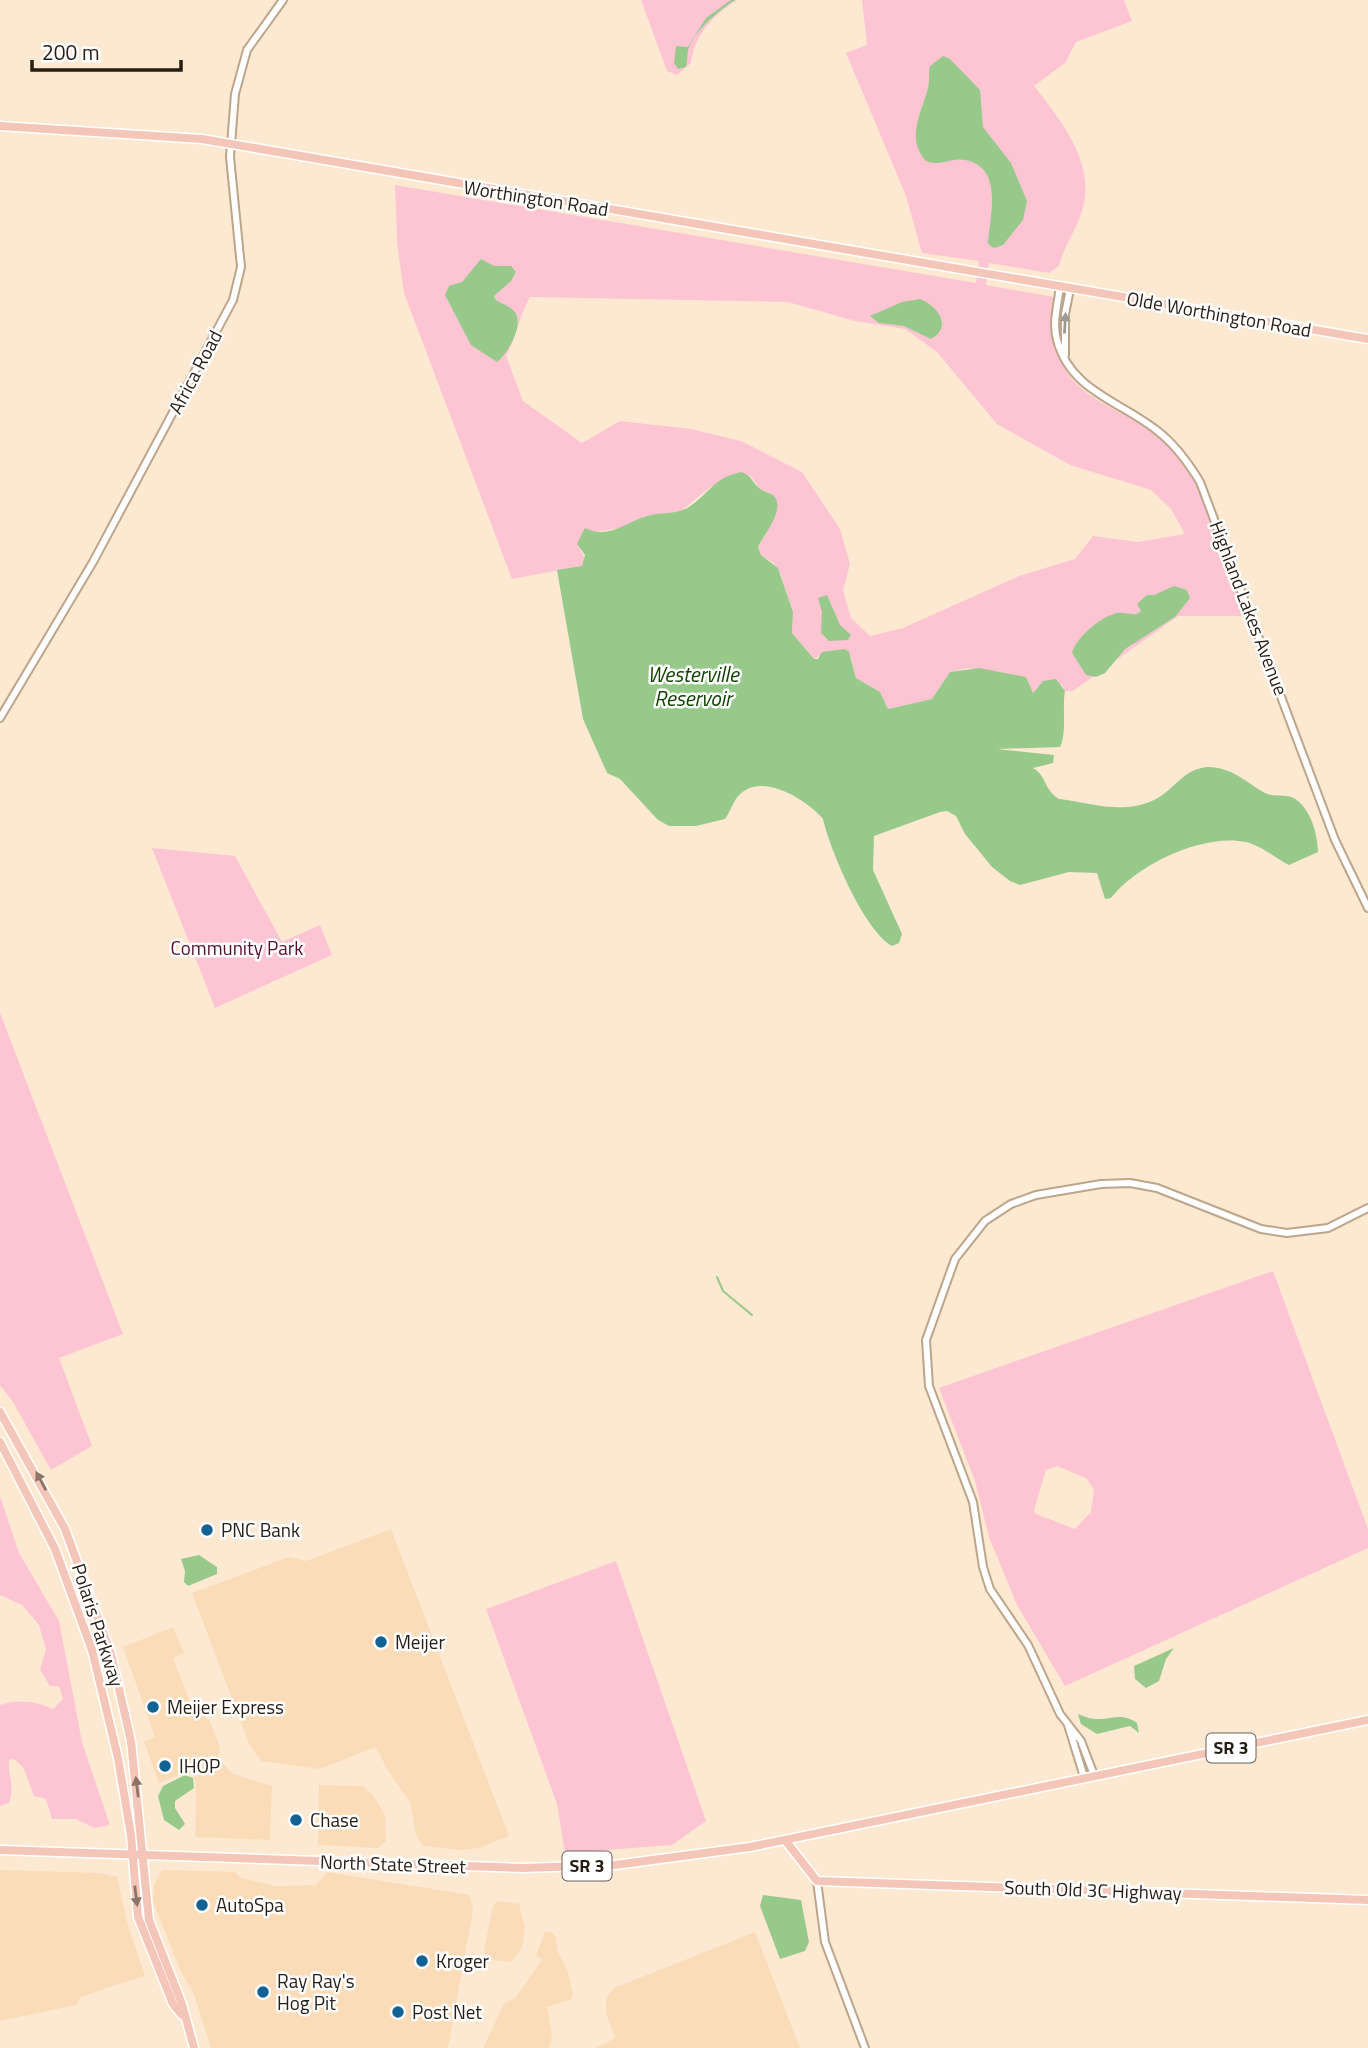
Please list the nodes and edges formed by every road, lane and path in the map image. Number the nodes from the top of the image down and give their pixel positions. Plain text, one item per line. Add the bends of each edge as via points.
1 (283, 0) edge
2 (0, 126) edge
3 (230, 145) junction
4 (1060, 286) junction
5 (1070, 289) junction
6 (1368, 339) edge
7 (1065, 357) junction
8 (0, 718) edge
9 (1368, 908) edge
10 (1368, 1208) edge
11 (0, 1412) edge
12 (0, 1442) edge
13 (1368, 1720) edge
14 (1067, 1723) junction
15 (1094, 1775) junction
16 (1084, 1777) junction
17 (785, 1840) junction
18 (0, 1850) edge
19 (138, 1855) junction
20 (817, 1881) junction
21 (1368, 1900) edge
22 (168, 1982) junction
23 (194, 2048) edge
24 (865, 2048) edge

1 - 3 street, Africa Road via 242,61
2 - 3 main road, Worthington Road via 184,137
3 - 4 main road, Worthington Road
3 - 8 street, Africa Road via 241,267 233,300 93,562
4 - 5 main road, Worthington Road
4 - 7 street, Highland Lakes Avenue via 1055,332
5 - 6 main road, Olde Worthington Road
7 -> 5 street
7 - 9 street, Highland Lakes Avenue via 1086,387 1166,438 1200,482 1335,840
10 - 14 street via 1328,1228 1287,1233 1261,1229 1157,1188 1101,1184 1017,1201 990,1216 962,1247 929,1327 926,1372 972,1502 990,1589 1028,1645
19 -> 11 main road, Polaris Parkway via 131,1741 111,1654 65,1529
12 - 19 main road, Polaris Parkway via 42,1520 83,1621 112,1728
13 - 15 main road, SR 3
14 - 15 street via 1081,1741
14 - 16 street
15 - 16 main road, SR 3
16 - 17 main road, SR 3
17 - 19 main road, North State Street / SR 3 via 652,1861 557,1867
17 - 20 main road
18 - 19 main road, North State Street / SR 3
19 - 22 main road via 149,1920
19 -> 22 main road via 138,1917
20 - 21 main road, South Old 3C Highway
20 - 24 street via 825,1941
22 - 23 main road

